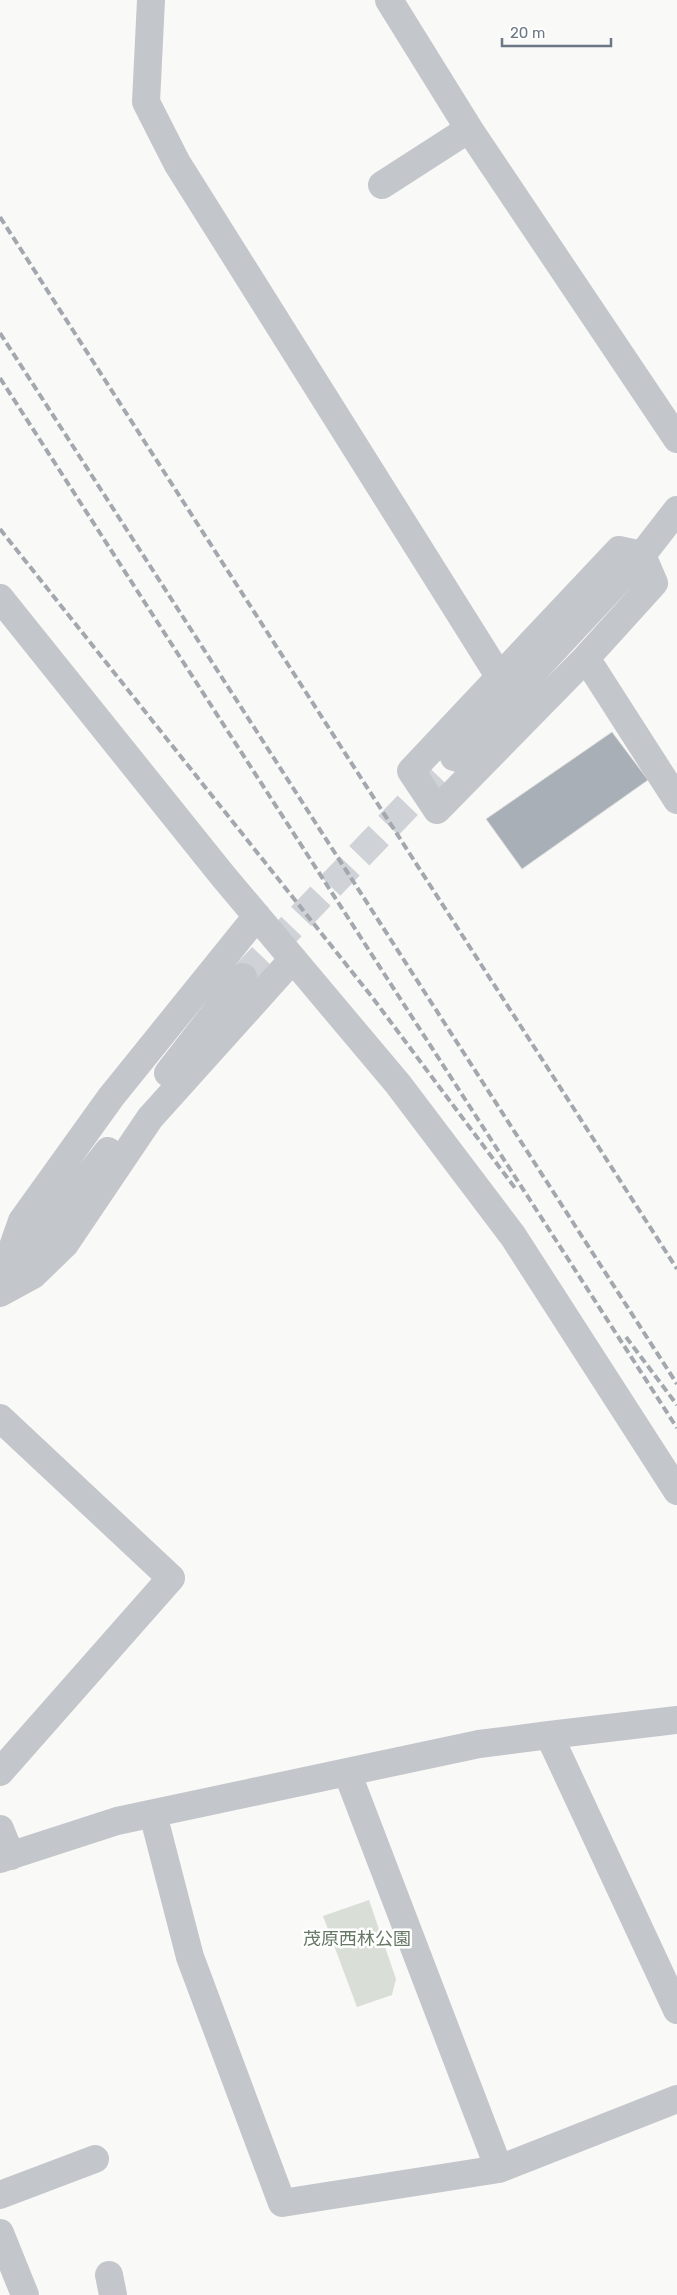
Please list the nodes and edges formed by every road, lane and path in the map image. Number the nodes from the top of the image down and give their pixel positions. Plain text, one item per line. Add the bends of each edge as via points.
1 (152, 0) edge
2 (389, 0) edge
3 (469, 129) junction
4 (382, 185) dead end
5 (677, 439) edge
6 (677, 510) edge
7 (642, 555) junction
8 (0, 598) edge
9 (586, 658) junction
10 (499, 676) junction
11 (454, 758) tunnel mouth
12 (677, 800) edge
13 (257, 916) junction
14 (293, 958) junction
15 (243, 977) tunnel mouth
16 (0, 1283) edge
17 (0, 1291) edge
18 (0, 1418) edge
19 (677, 1491) edge
20 (677, 1720) edge
21 (549, 1735) junction
22 (0, 1772) edge
23 (347, 1772) junction
24 (152, 1814) junction
25 (0, 1829) edge
26 (6, 1858) edge
27 (677, 2010) edge
28 (677, 2099) edge
29 (95, 2159) dead end
30 (499, 2169) junction
31 (0, 2194) edge
32 (0, 2233) edge
33 (25, 2295) edge

1 - 10 street via 146,102 177,163
2 - 3 street
3 - 4 street
3 - 5 street
6 - 7 street
7 - 9 street via 654,583
7 - 10 street via 619,550
7 - 11 street
8 - 13 street
9 - 10 street via 437,810 411,770
9 - 12 street
13 - 14 street
13 - 16 street via 111,1097 22,1221
14 - 17 street via 150,1118 65,1244 34,1275
14 - 19 street via 398,1084 513,1236
15 - 17 street
18 - 22 street via 171,1578
20 - 21 street
21 - 23 street via 479,1744
21 - 27 street
23 - 24 street
23 - 30 street
24 - 26 street via 118,1821
24 - 30 street via 190,1957 282,2203
25 - 26 street
28 - 30 street
29 - 31 street
32 - 33 street

